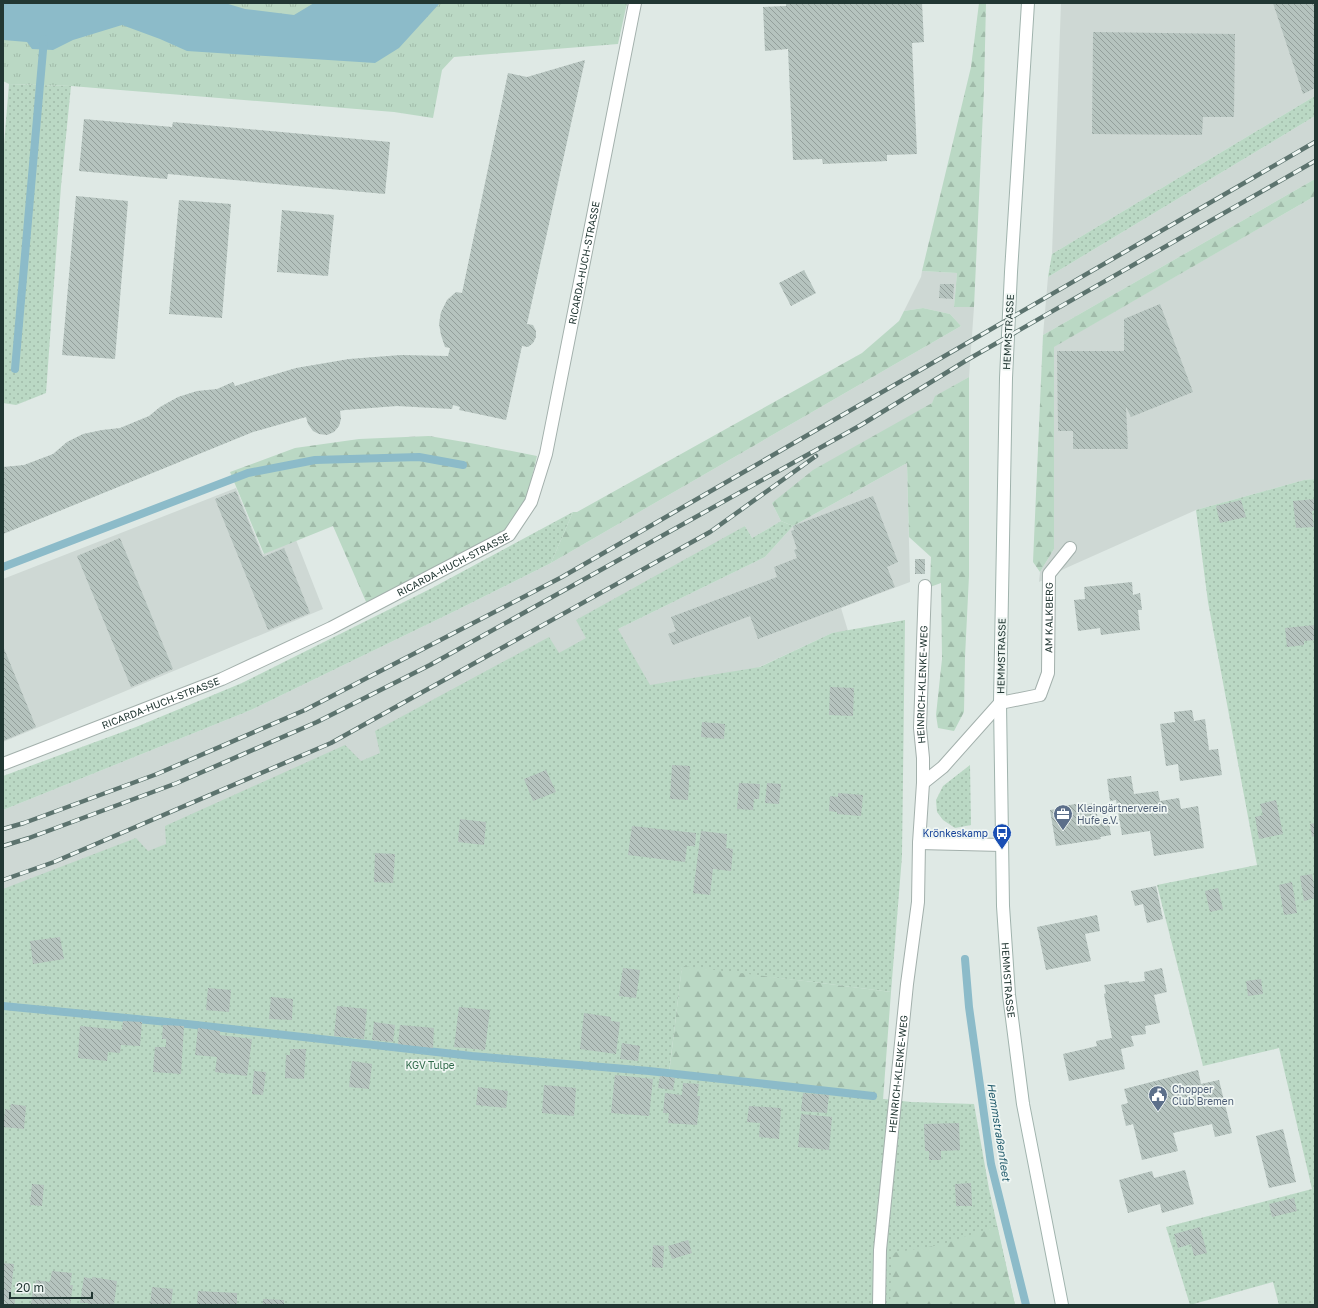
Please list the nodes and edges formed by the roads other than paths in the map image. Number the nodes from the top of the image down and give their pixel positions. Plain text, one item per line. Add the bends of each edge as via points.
1 (635, 3) edge
2 (1028, 3) edge
3 (1070, 548) dead end
4 (925, 586) dead end
5 (1000, 703) junction
6 (3, 764) edge
7 (923, 783) junction
8 (919, 843) junction
9 (1002, 845) junction
10 (879, 1305) edge
11 (1062, 1305) edge

1 - 6 street, RICARDA-HUCH-STRASSE via 546,454 531,502 510,535 331,628 222,679
2 - 5 street, HEMMSTRASSE via 1006,378
3 - 5 street, AM KALKBERG via 1049,574 1048,673 1040,695
4 - 7 street, HEINRICH-KLENKE-WEG via 920,728
5 - 7 street via 943,767
5 - 9 street, HEMMSTRASSE
7 - 8 street, HEINRICH-KLENKE-WEG
8 - 9 street
8 - 10 street, HEINRICH-KLENKE-WEG via 918,902 907,984 880,1250
9 - 11 street, HEMMSTRASSE via 1009,995 1023,1104

